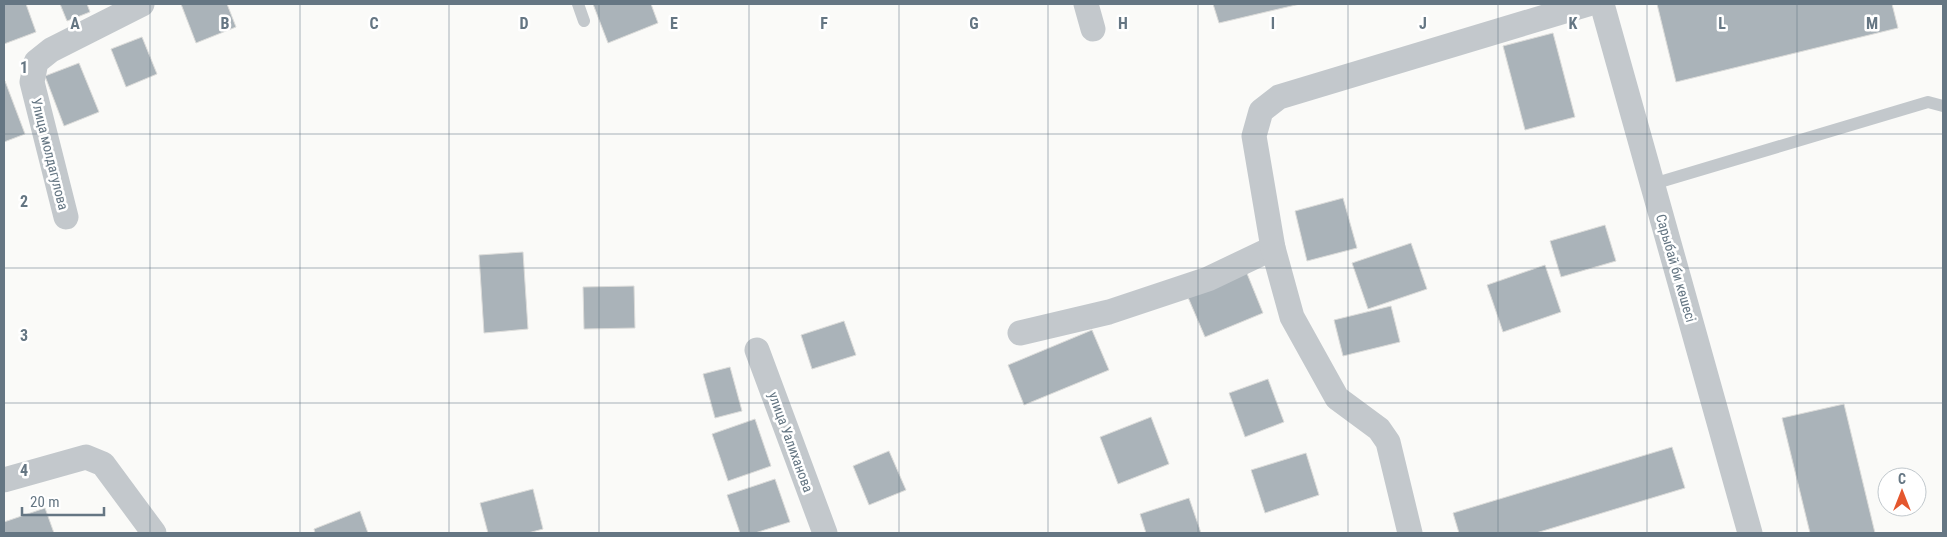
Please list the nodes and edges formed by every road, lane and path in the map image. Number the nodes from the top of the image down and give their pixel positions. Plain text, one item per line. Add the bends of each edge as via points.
1 (142, 4) edge
2 (578, 4) edge
3 (1086, 4) edge
4 (1588, 4) edge
5 (1602, 4) edge
6 (584, 21) dead end
7 (1093, 29) dead end
8 (1943, 106) edge
9 (1653, 184) junction
10 (66, 217) dead end
11 (1274, 248) junction
12 (1020, 333) dead end
13 (757, 350) dead end
14 (4, 480) edge
15 (154, 533) edge
16 (825, 533) edge
17 (1410, 533) edge
18 (1750, 533) edge

1 - 10 street, Улица молдагулова via 50,50 36,62 32,82
2 - 6 lane
3 - 7 street
4 - 11 street via 1279,97 1261,111 1254,136
5 - 9 street, Сарыбай би көшесі
8 - 9 lane via 1928,102
9 - 18 street, Сарыбай би көшесі
11 - 12 street via 1208,278 1109,312
11 - 17 street via 1292,317 1337,398 1379,429 1388,442
13 - 16 street, улица Уалиханова
14 - 15 street via 86,457 103,464

